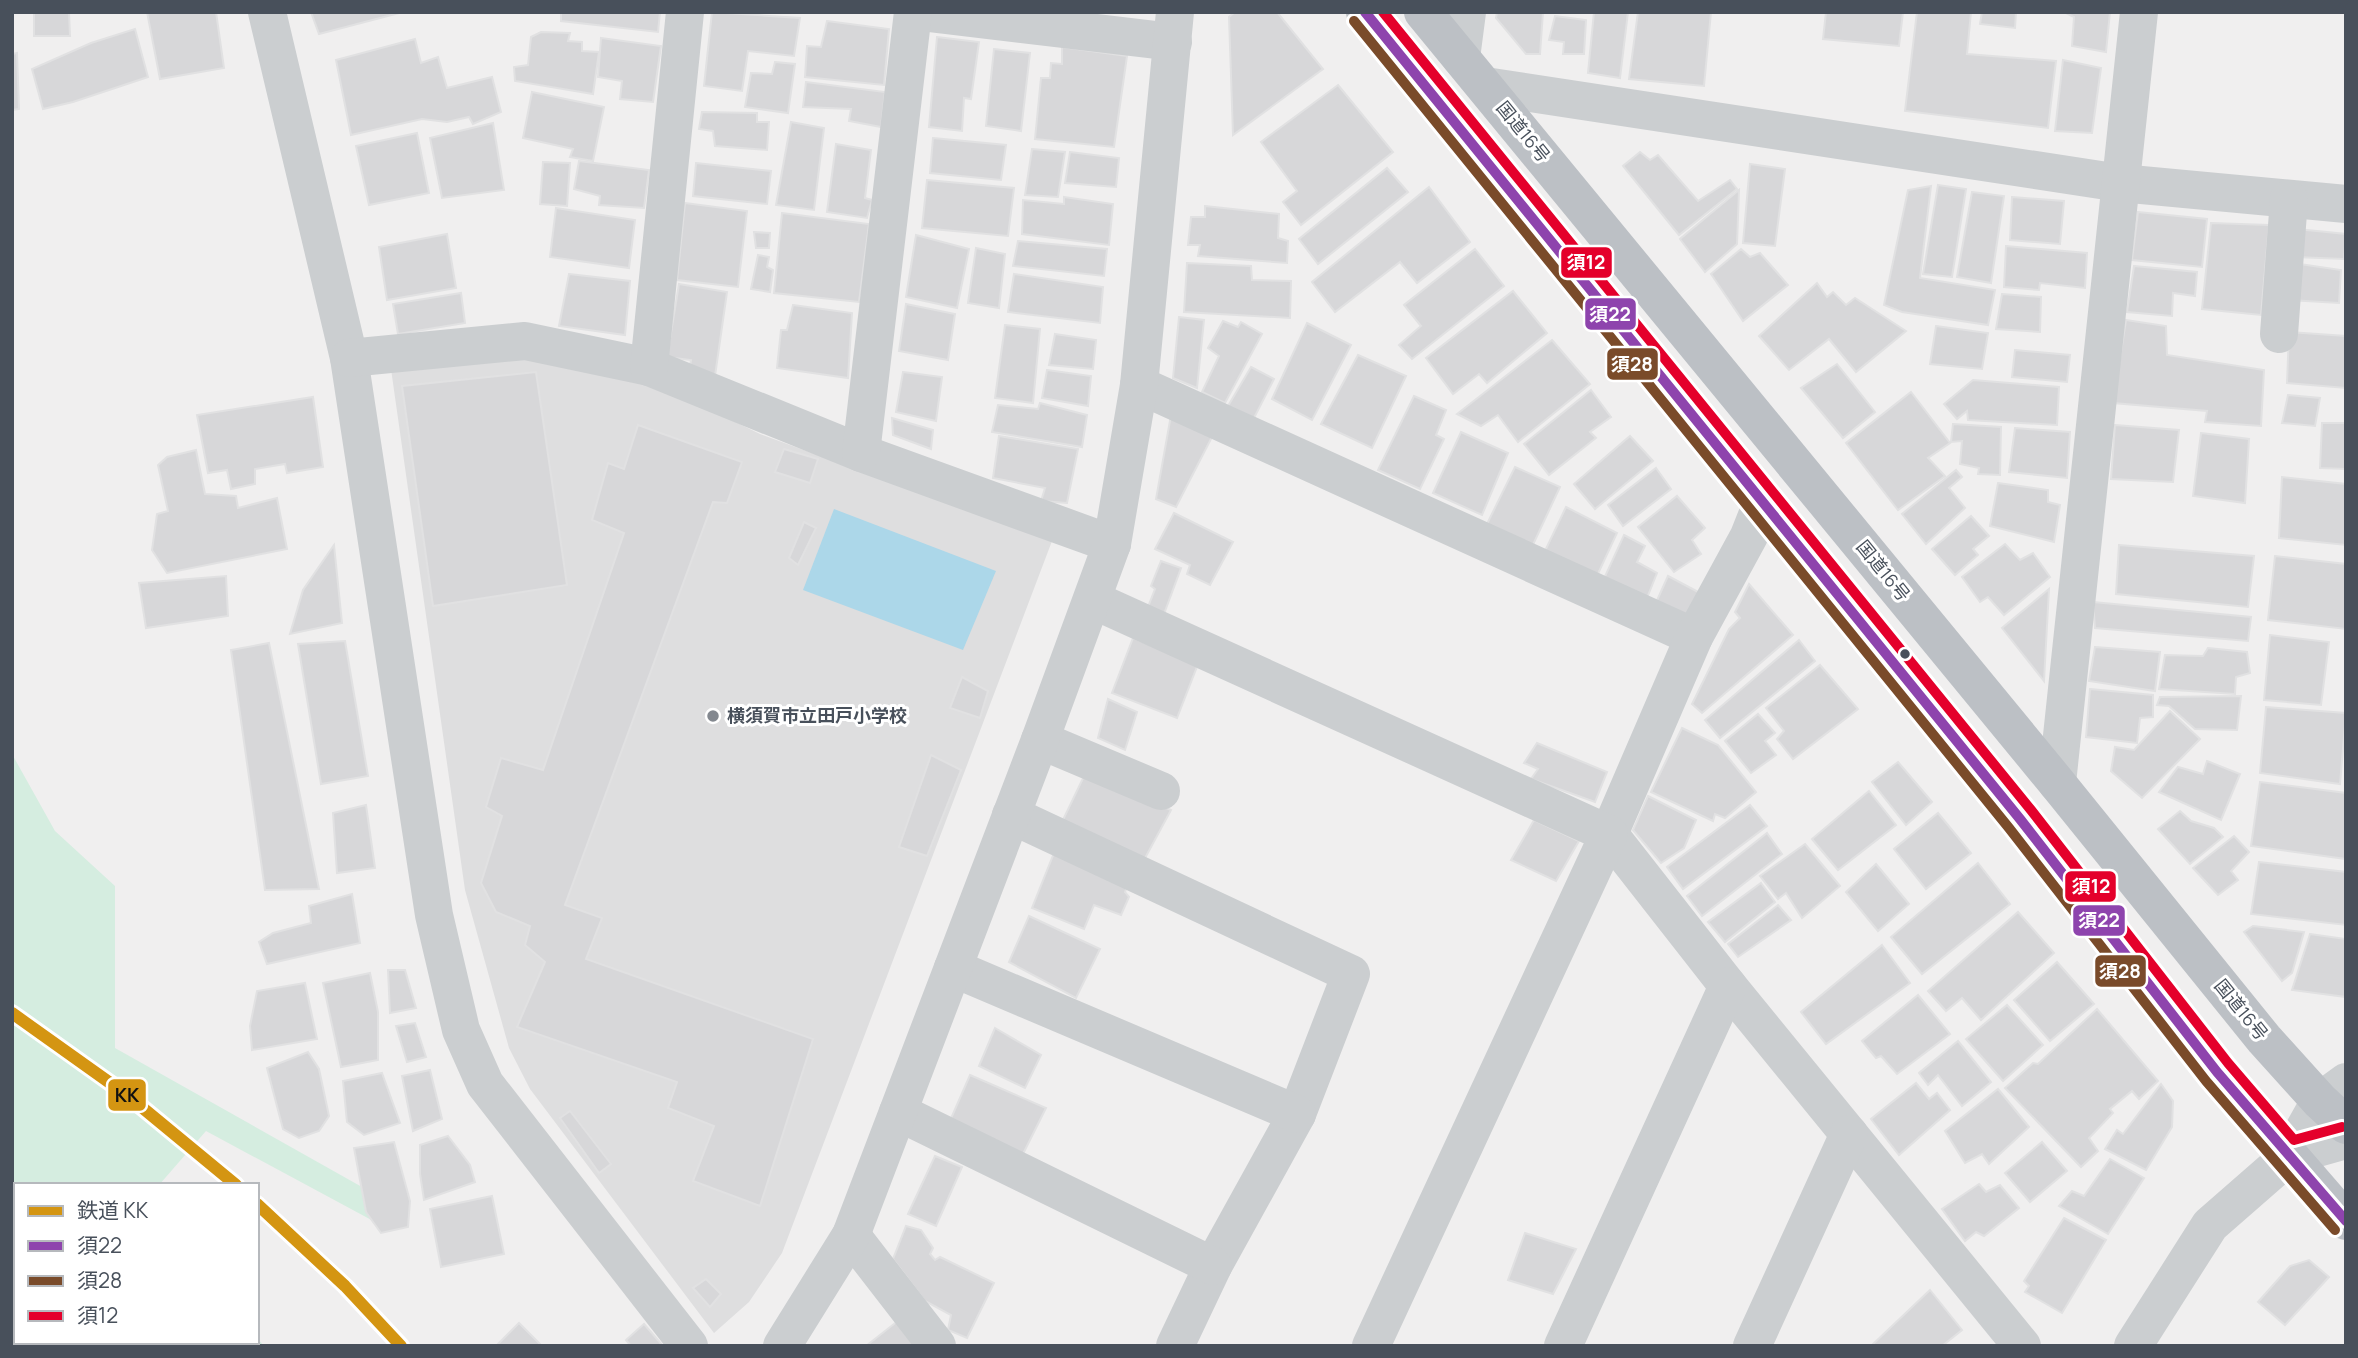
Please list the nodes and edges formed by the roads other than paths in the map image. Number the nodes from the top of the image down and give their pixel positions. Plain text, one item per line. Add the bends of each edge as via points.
1 (267, 12) edge
2 (685, 12) edge
3 (913, 12) edge
4 (920, 12) edge
5 (1365, 12) edge
6 (1423, 12) edge
7 (1467, 12) edge
8 (2139, 12) edge
9 (1174, 27) edge
10 (1473, 72) junction
11 (2120, 183) junction
12 (2289, 199) junction
13 (2346, 204) edge
14 (2279, 334) dead end
15 (349, 358) junction
16 (649, 367) junction
17 (1139, 385) junction
18 (861, 453) junction
19 (1762, 503) junction
20 (1112, 544) junction
21 (1093, 600) junction
22 (1694, 637) junction
23 (1040, 740) junction
24 (2057, 783) junction
25 (1161, 791) dead end
26 (1011, 815) junction
27 (1609, 834) junction
28 (953, 968) junction
29 (1728, 986) junction
30 (2337, 1103) edge
31 (898, 1112) junction
32 (1297, 1114) junction
33 (1849, 1134) junction
34 (2346, 1140) edge
35 (2289, 1156) junction
36 (2346, 1221) edge
37 (851, 1235) junction
38 (1213, 1266) junction
39 (689, 1346) edge
40 (782, 1346) edge
41 (937, 1346) edge
42 (1175, 1346) edge
43 (1371, 1346) edge
44 (1563, 1346) edge
45 (1752, 1346) edge
46 (2022, 1346) edge
47 (2133, 1346) edge

1 - 15 street
2 - 16 street
3 - 18 street
4 - 9 street
5 - 19 highway
6 - 10 highway, 国道16号
7 - 10 street
8 - 11 street
9 - 17 street
10 - 11 street
10 - 24 highway, 国道16号
11 - 12 street
11 - 24 street
12 - 13 street
12 - 14 street
15 - 16 street via 525,341
15 - 39 street via 434,915 461,1030 485,1084
16 - 18 street
17 - 20 street
17 - 22 street
18 - 20 street
19 - 22 street
19 - 35 highway
20 - 21 street
21 - 23 street
21 - 27 street
22 - 27 street
23 - 25 street
23 - 26 street
24 - 30 highway, 国道16号 via 2264,1038
26 - 28 street
26 - 32 street via 1351,974
27 - 29 street
27 - 43 street
28 - 31 street
28 - 32 street
29 - 33 street
29 - 44 street
30 - 35 street
31 - 37 street
31 - 38 street
32 - 38 street
33 - 45 street
33 - 46 street
34 - 35 street
35 - 36 highway
35 - 47 street via 2210,1225
37 - 40 street
37 - 41 street
38 - 42 street

